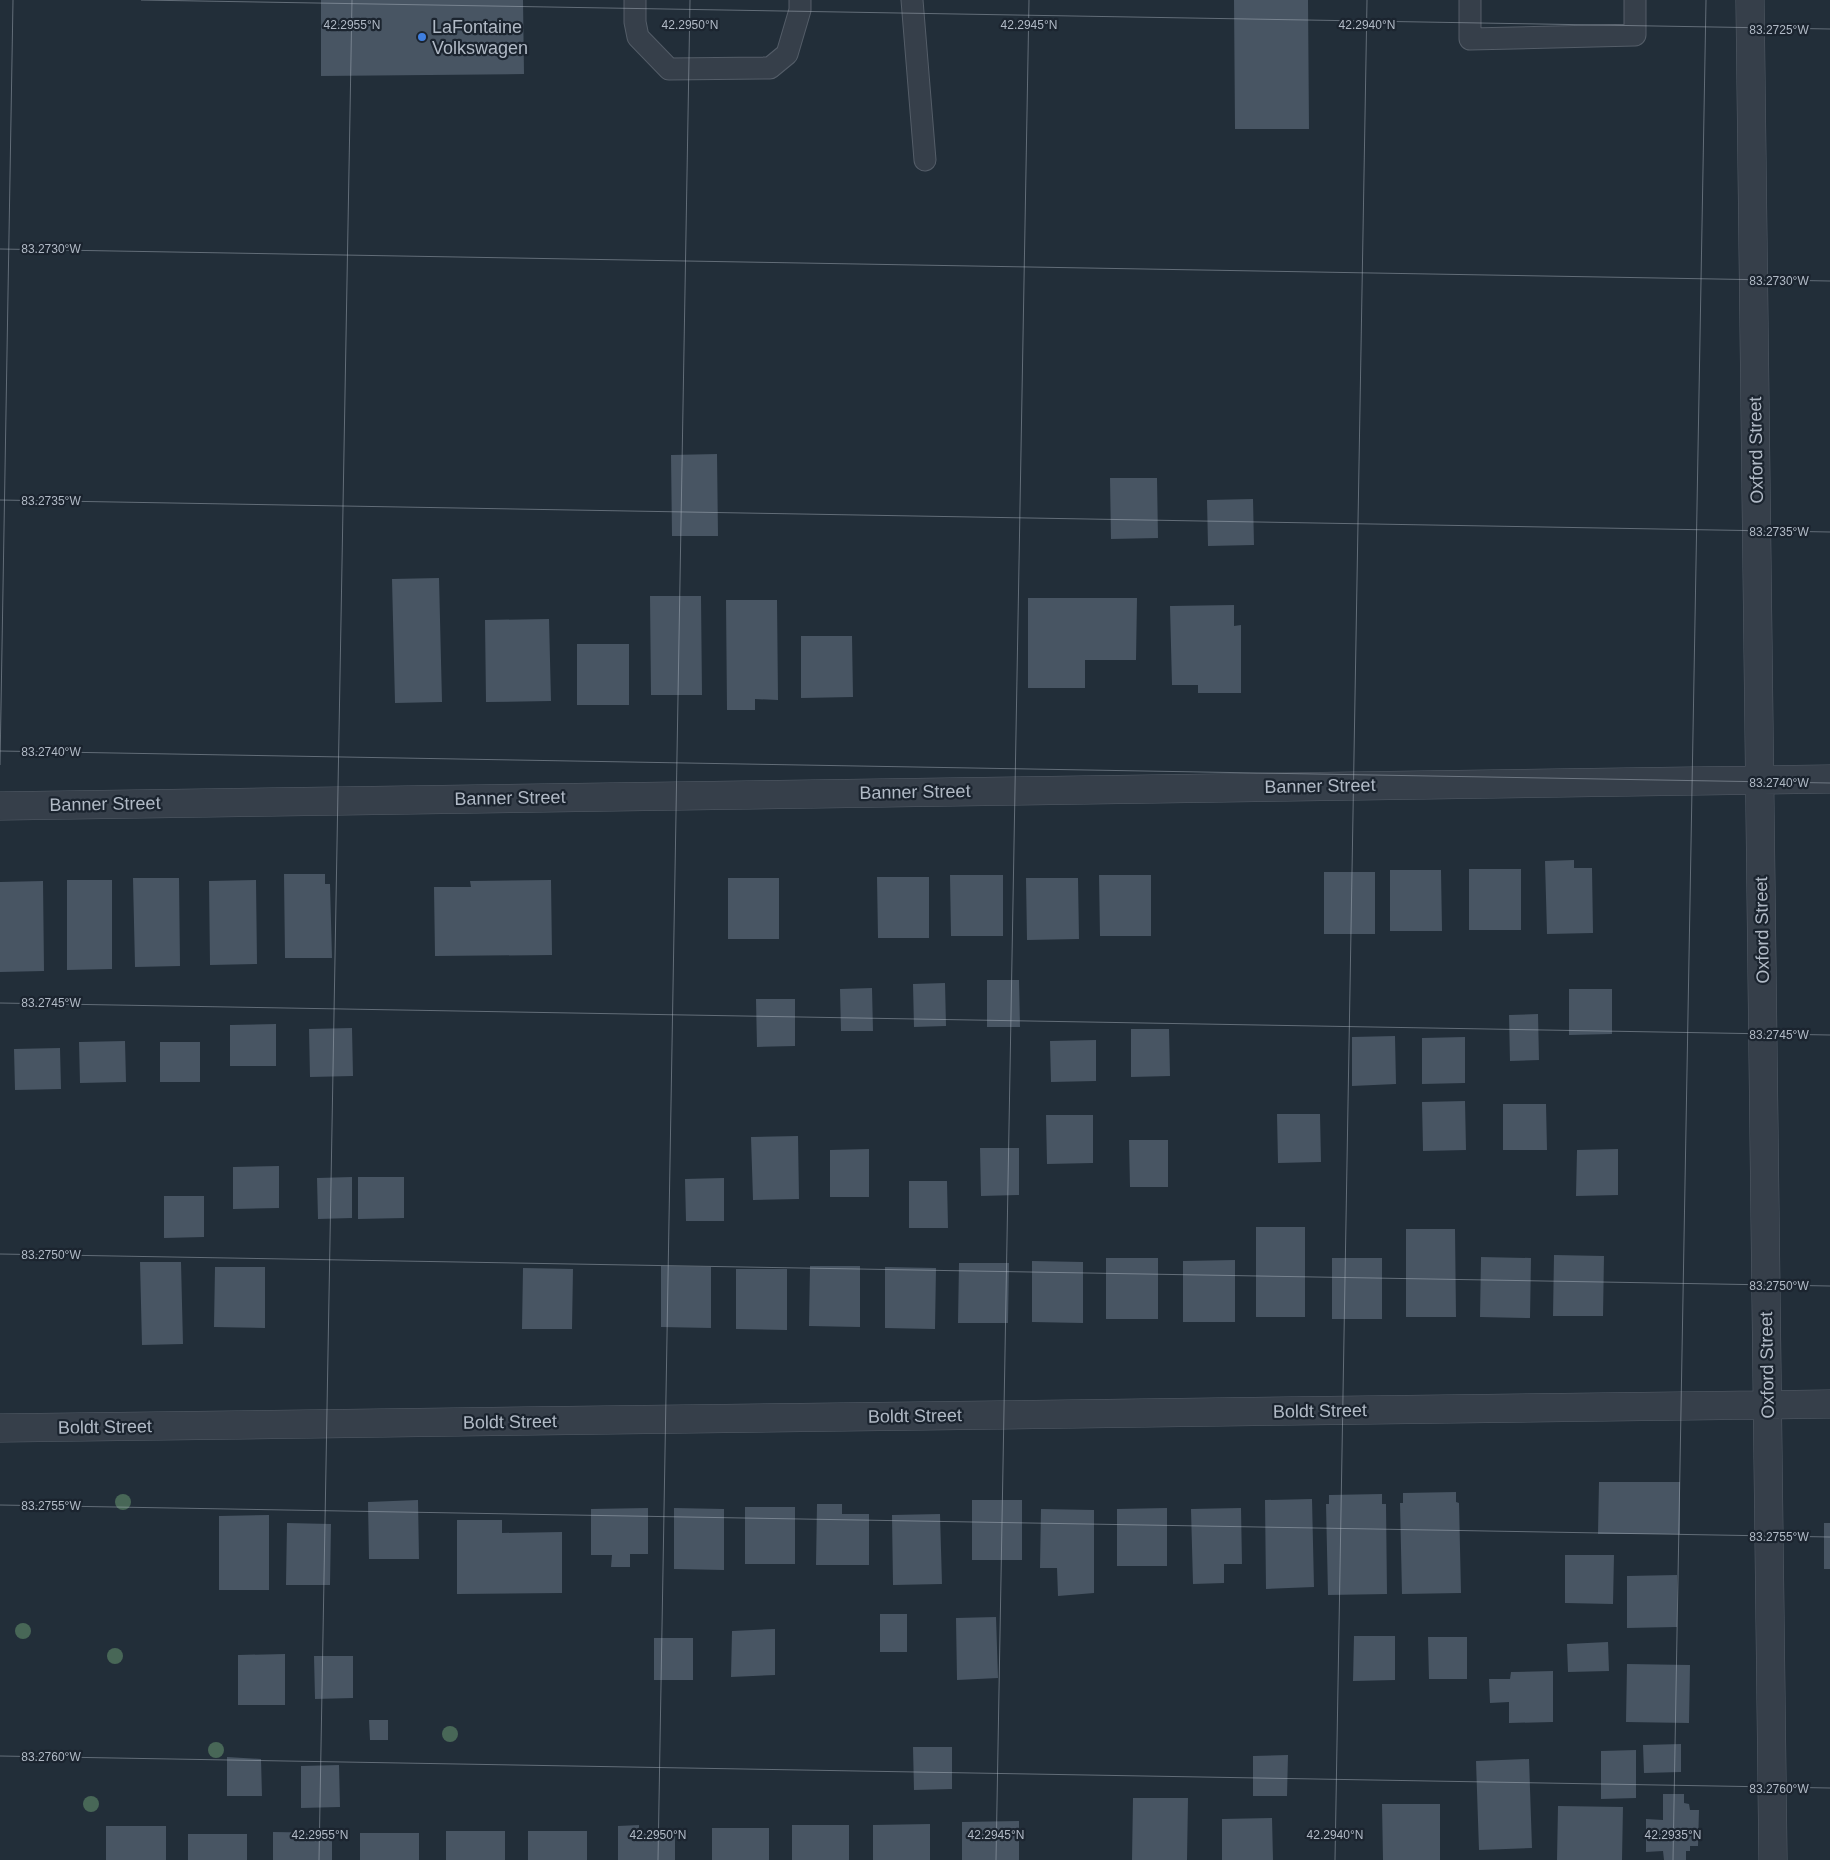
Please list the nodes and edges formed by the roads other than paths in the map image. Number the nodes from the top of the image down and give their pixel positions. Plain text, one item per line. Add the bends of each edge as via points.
1 (635, 0) edge
2 (800, 0) edge
3 (912, 0) edge
4 (1470, 0) edge
5 (1635, 0) edge
6 (1750, 0) edge
7 (925, 160) dead end
8 (1830, 779) edge
9 (1760, 780) junction
10 (0, 806) edge
11 (1830, 1404) edge
12 (1768, 1405) junction
13 (0, 1428) edge
14 (1773, 1860) edge

1 - 2 lane via 638,37 670,68 770,68 787,54
3 - 7 lane
4 - 5 lane via 1470,39 1635,35
6 - 9 street, Oxford Street
8 - 9 street, Banner Street
9 - 10 street, Banner Street
9 - 12 street, Oxford Street
11 - 12 street, Boldt Street
12 - 13 street, Boldt Street
12 - 14 street, Oxford Street

